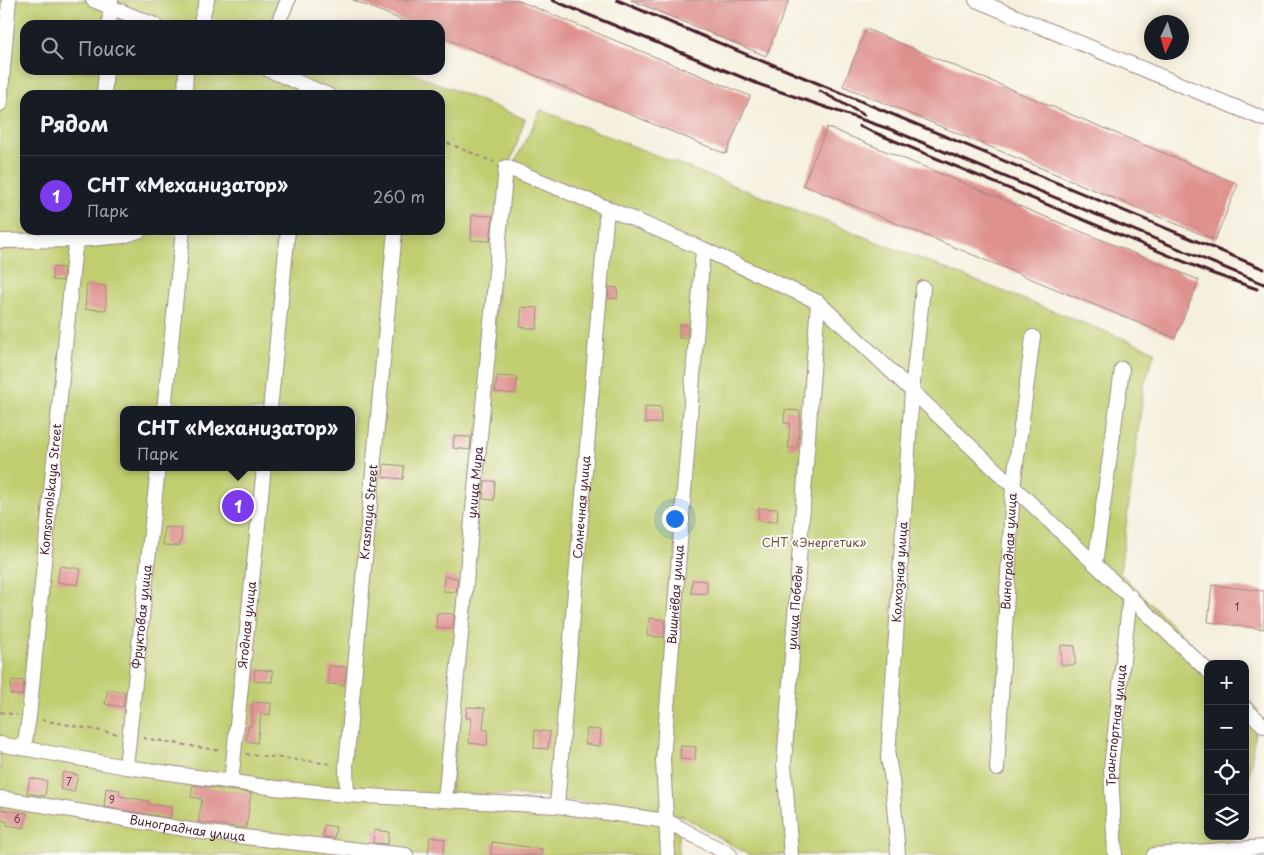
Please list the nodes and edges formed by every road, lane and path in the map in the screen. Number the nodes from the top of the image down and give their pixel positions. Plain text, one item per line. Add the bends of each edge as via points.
1 (9, 0) edge
2 (93, 0) edge
3 (207, 0) edge
4 (288, 0) edge
5 (976, 0) edge
6 (111, 4) edge
7 (109, 20) edge
8 (145, 20) edge
9 (201, 20) edge
10 (279, 20) edge
11 (106, 75) edge
12 (186, 75) edge
13 (277, 75) edge
14 (104, 90) edge
15 (185, 90) edge
16 (303, 90) edge
17 (0, 104) edge
18 (1264, 119) edge
19 (445, 142) edge
20 (506, 167) junction
21 (607, 208) junction
22 (79, 235) edge
23 (126, 235) edge
24 (182, 235) edge
25 (288, 235) edge
26 (395, 235) edge
27 (0, 242) edge
28 (703, 249) junction
29 (922, 288) dead end
30 (818, 302) junction
31 (1033, 337) dead end
32 (1122, 369) dead end
33 (912, 391) junction
34 (164, 406) edge
35 (270, 406) edge
36 (158, 471) edge
37 (264, 471) edge
38 (1013, 487) junction
39 (1095, 564) junction
40 (1130, 596) junction
41 (1204, 667) edge
42 (0, 712) edge
43 (1249, 712) edge
44 (28, 717) junction
45 (1264, 726) edge
46 (129, 736) junction
47 (0, 744) edge
48 (24, 748) junction
49 (234, 753) junction
50 (346, 766) junction
51 (126, 767) junction
52 (997, 769) dead end
53 (231, 782) junction
54 (347, 795) junction
55 (0, 798) edge
56 (445, 800) junction
57 (557, 806) junction
58 (667, 821) junction
59 (1264, 847) edge
60 (406, 855) edge
61 (668, 855) edge
62 (730, 855) edge
63 (791, 855) edge
64 (898, 855) edge
65 (1115, 855) edge
66 (1154, 855) edge

1 - 17 street
2 - 6 street
3 - 9 street
4 - 10 street
5 - 18 street
6 - 7 street
6 - 8 street
11 - 14 street
12 - 15 street
13 - 16 street
19 - 20 path
20 - 21 street
20 - 56 street, улица Мира
21 - 28 street
21 - 57 street, Солнечная улица
22 - 23 street
22 - 27 street
22 - 44 street, Komsomolskaya Street via 74,254
24 - 34 street
25 - 35 street
26 - 50 street, Krasnaya Street
28 - 30 street
28 - 58 street, Вишнёвая улица via 663,760
29 - 33 street, Колхозная улица
30 - 33 street
30 - 63 street, улица Победы via 784,764
31 - 38 street, Виноградная улица
32 - 39 street
33 - 38 street
33 - 64 street, Колхозная улица via 888,757
36 - 46 street, Фруктовая улица
37 - 49 street, Ягодная улица
38 - 39 street
38 - 52 street, Виноградная улица
39 - 40 street
40 - 41 street
40 - 65 street, Транспортная улица via 1111,768
42 - 44 path
43 - 45 street
44 - 46 path
44 - 48 street, Komsomolskaya Street
46 - 49 path
46 - 51 street, Фруктовая улица
47 - 48 street
48 - 51 street
49 - 50 path
49 - 53 street, Ягодная улица
50 - 54 street, Krasnaya Street
51 - 53 street
53 - 54 street
54 - 56 street
55 - 60 street, Виноградная улица via 208,832
56 - 57 street
57 - 58 street
58 - 61 street
58 - 62 street
59 - 66 street

